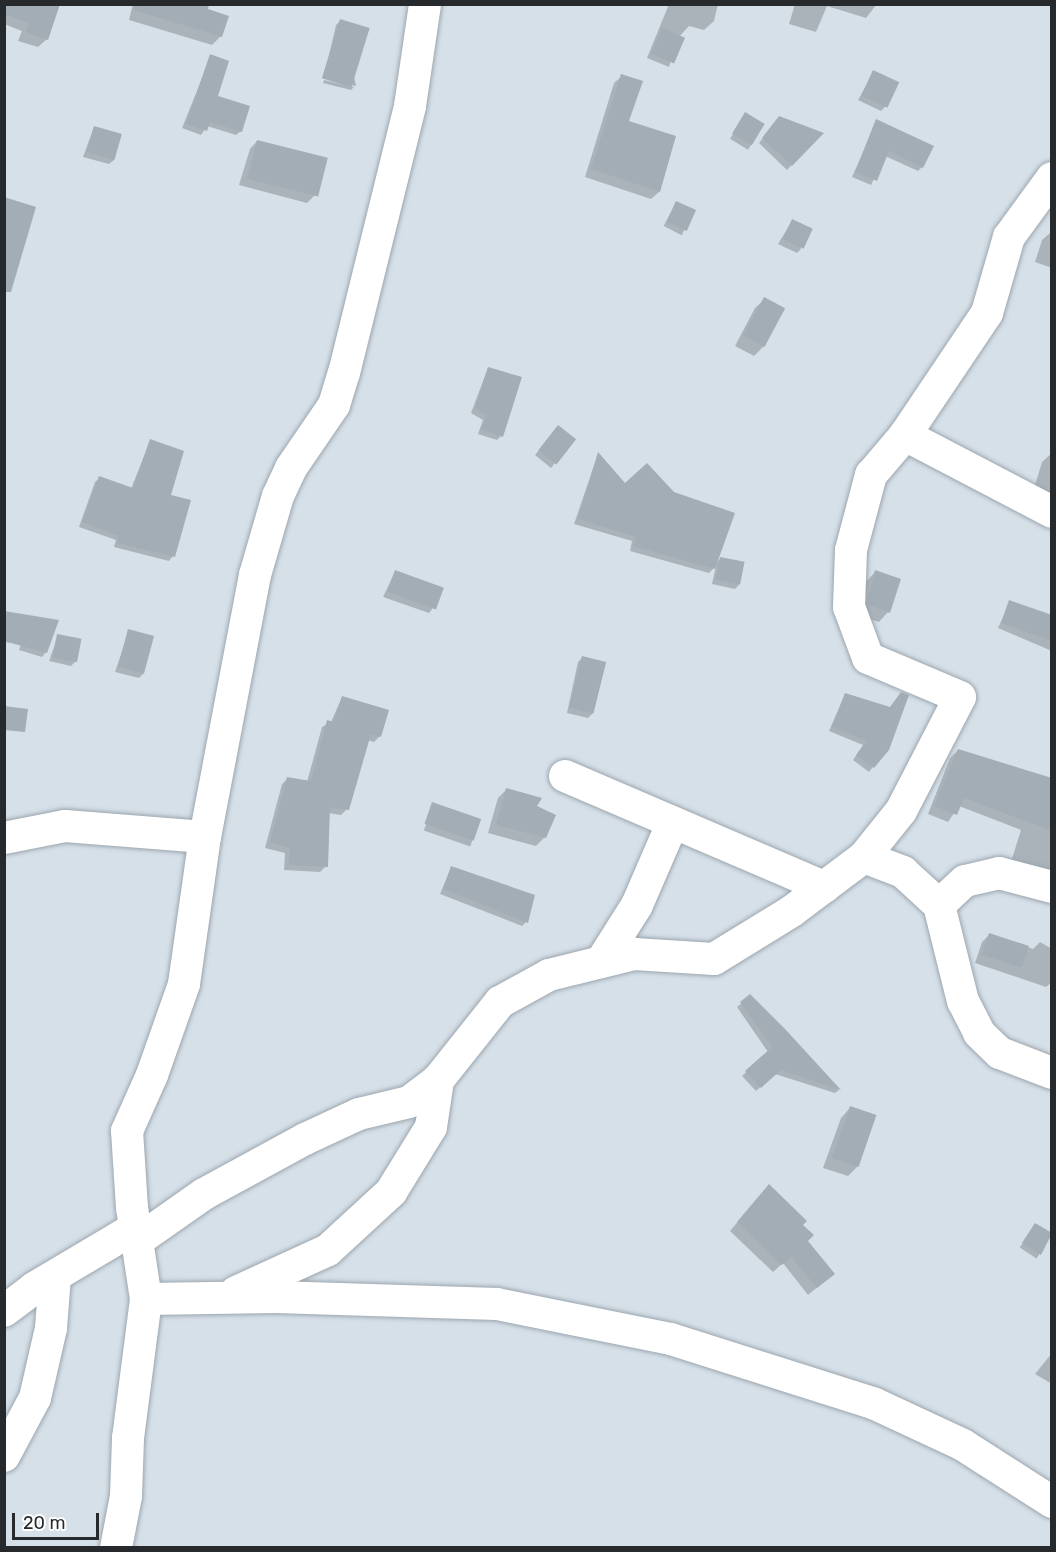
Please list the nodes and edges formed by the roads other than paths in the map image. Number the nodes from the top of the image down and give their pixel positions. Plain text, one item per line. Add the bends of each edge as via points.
1 (426, 4) edge
2 (1052, 178) edge
3 (905, 435) junction
4 (1052, 512) edge
5 (565, 776) dead end
6 (673, 822) junction
7 (205, 837) junction
8 (4, 838) edge
9 (864, 857) junction
10 (824, 887) junction
11 (1052, 887) edge
12 (939, 905) junction
13 (601, 962) junction
14 (1052, 1073) edge
15 (438, 1080) junction
16 (136, 1235) junction
17 (55, 1276) junction
18 (224, 1298) junction
19 (146, 1299) junction
20 (4, 1311) edge
21 (4, 1456) edge
22 (1052, 1502) edge
23 (116, 1548) edge

1 - 7 street via 410,106 344,373 334,405 291,468 278,496 255,575
2 - 3 street via 1009,237 987,314
3 - 4 street
3 - 9 street via 871,475 851,550 849,607 868,658 960,697 902,811
5 - 6 street
6 - 10 street
6 - 13 street via 638,905
7 - 8 street via 65,826
7 - 16 street via 184,984 152,1075 127,1131
9 - 10 street
9 - 12 street via 903,873
10 - 13 street via 714,959 634,954
11 - 12 street via 999,873 965,881
12 - 14 street via 963,1001 979,1033 999,1053
13 - 15 street via 549,975 500,1002
15 - 16 street via 409,1102 359,1114 305,1139
15 - 18 street via 431,1127 391,1192 328,1250
16 - 17 street
16 - 19 street
17 - 20 street
17 - 21 street via 51,1328 35,1398
18 - 19 street
18 - 22 street via 497,1304 671,1339 873,1403 963,1445
19 - 23 street via 128,1438 126,1497

